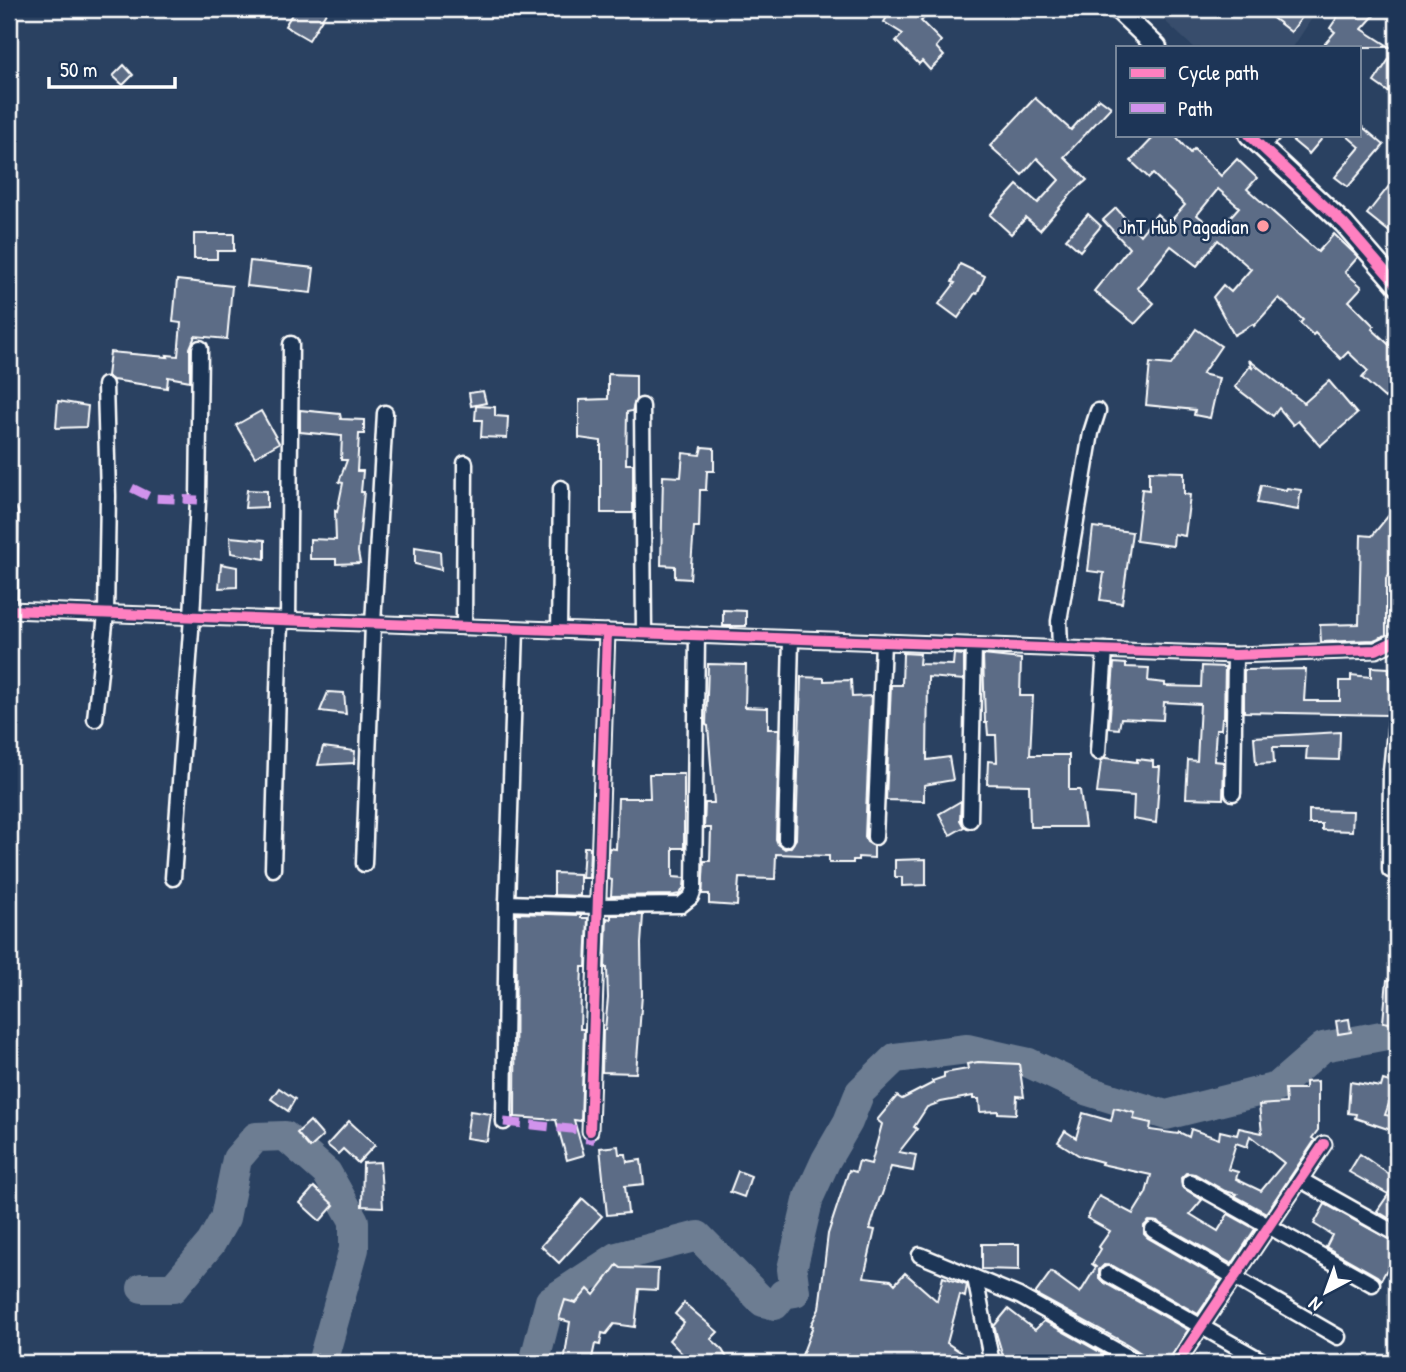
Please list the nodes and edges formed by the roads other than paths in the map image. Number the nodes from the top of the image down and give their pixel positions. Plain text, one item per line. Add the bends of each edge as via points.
1 (1117, 9) edge
2 (1156, 46) edge
3 (1260, 139) edge
4 (1397, 285) edge
5 (291, 344) dead end
6 (200, 348) dead end
7 (105, 385) dead end
8 (642, 406) dead end
9 (1098, 411) dead end
10 (385, 413) dead end
11 (464, 463) dead end
12 (561, 488) dead end
13 (10, 514) dead end
14 (9, 602) edge
15 (9, 611) edge
16 (106, 614) junction
17 (192, 617) junction
18 (284, 620) junction
19 (373, 624) junction
20 (464, 627) junction
21 (516, 629) junction
22 (559, 630) junction
23 (607, 632) junction
24 (644, 633) junction
25 (697, 635) junction
26 (791, 639) junction
27 (1397, 640) edge
28 (883, 642) junction
29 (974, 645) junction
30 (1060, 648) junction
31 (1105, 650) junction
32 (1235, 654) junction
33 (1397, 710) edge
34 (95, 719) dead end
35 (1098, 752) dead end
36 (1233, 793) dead end
37 (970, 820) dead end
38 (875, 837) dead end
39 (786, 839) dead end
40 (364, 864) dead end
41 (273, 869) dead end
42 (1390, 870) dead end
43 (173, 878) dead end
44 (507, 903) junction
45 (597, 906) junction
46 (504, 1122) dead end
47 (590, 1131) dead end
48 (1324, 1144) dead end
49 (1301, 1180) junction
50 (1190, 1182) dead end
51 (1268, 1227) junction
52 (1153, 1230) dead end
53 (1397, 1234) edge
54 (920, 1255) dead end
55 (1108, 1274) dead end
56 (975, 1278) junction
57 (1234, 1278) junction
58 (1371, 1284) dead end
59 (1201, 1327) junction
60 (1338, 1337) dead end
61 (992, 1363) edge
62 (1139, 1363) edge
63 (1177, 1363) edge
64 (1266, 1363) edge

1 - 2 street
3 - 4 street
5 - 18 street
6 - 17 street
7 - 16 street
8 - 24 street
9 - 30 street via 1059,621
10 - 19 street
11 - 20 street
12 - 22 street
13 - 14 street
15 - 16 street
16 - 17 street
16 - 34 street
17 - 18 street
17 - 43 street
18 - 19 street
18 - 41 street
19 - 20 street
19 - 40 street
20 - 21 street
21 - 22 street
21 - 44 street
22 - 23 street
23 - 24 street
23 - 45 street
24 - 25 street
25 - 26 street
25 - 45 street via 691,897 681,905
26 - 28 street
26 - 39 street
27 - 32 street via 1376,650
28 - 29 street
28 - 38 street
29 - 30 street
29 - 37 street
30 - 31 street
31 - 32 street
31 - 35 street
32 - 36 street
33 - 42 street
44 - 45 street
44 - 46 street
45 - 47 street
48 - 49 street
49 - 51 street
49 - 53 street
50 - 51 street
51 - 57 street
51 - 58 street
52 - 57 street
54 - 56 street
55 - 59 street
56 - 61 street
56 - 62 street via 1019,1296
57 - 59 street
57 - 60 street
59 - 63 street
59 - 64 street

